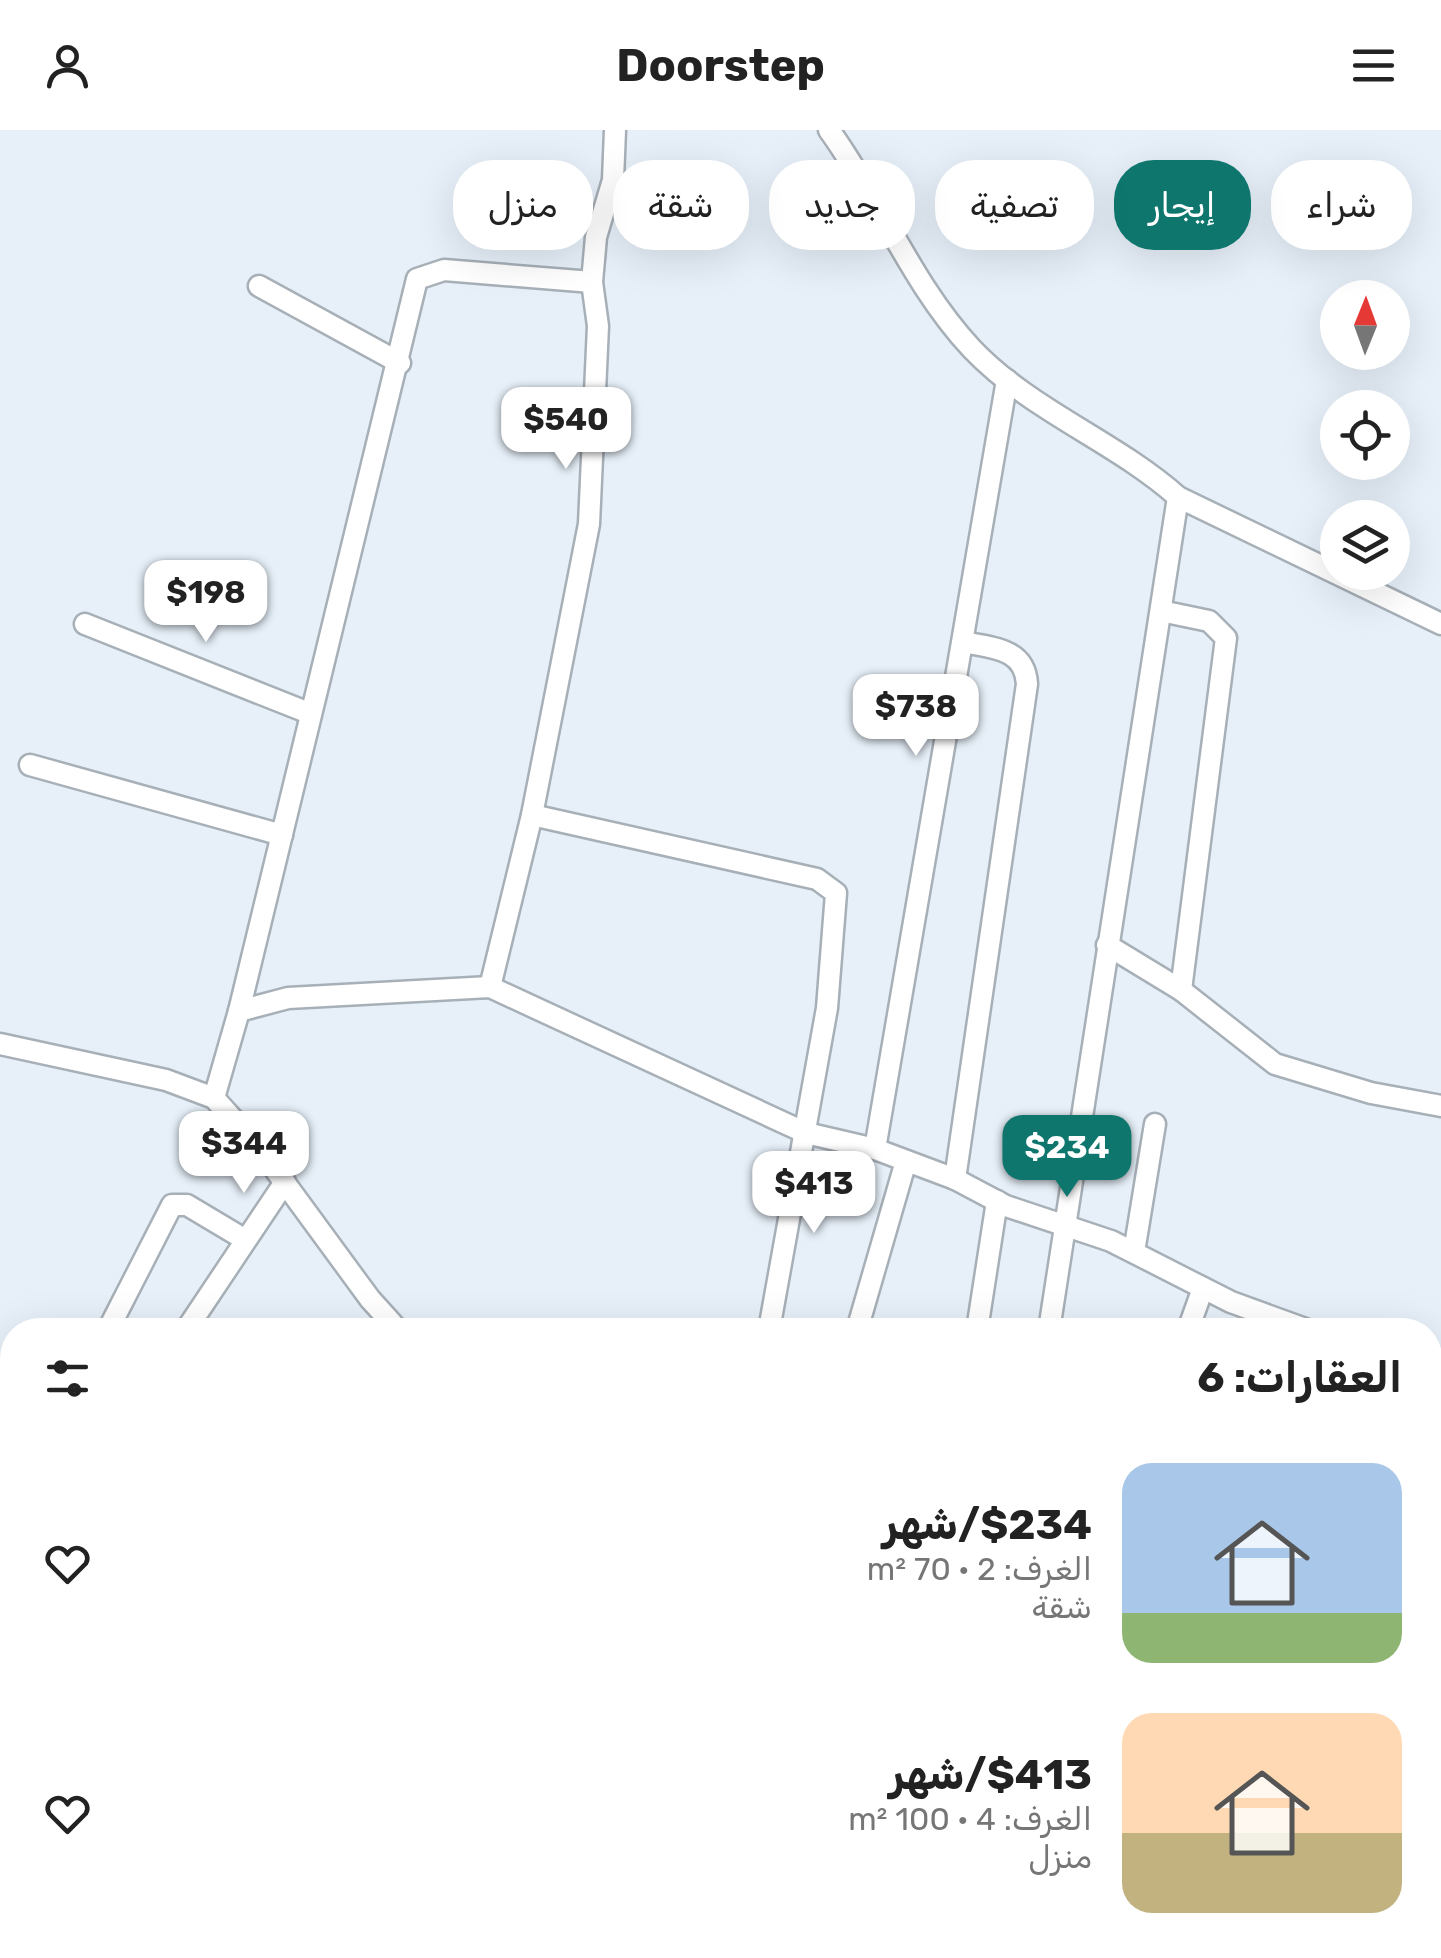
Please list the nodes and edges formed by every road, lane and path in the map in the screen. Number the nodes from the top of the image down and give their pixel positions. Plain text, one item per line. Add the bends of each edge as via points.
1 (614, 130) edge
2 (829, 130) edge
3 (592, 282) junction
4 (259, 286) dead end
5 (400, 363) junction
6 (1007, 380) junction
7 (1178, 497) junction
8 (1161, 611) junction
9 (85, 624) dead end
10 (1441, 624) edge
11 (963, 642) junction
12 (309, 713) junction
13 (30, 765) dead end
14 (532, 815) junction
15 (282, 836) junction
16 (1108, 945) junction
17 (490, 986) junction
18 (1182, 990) junction
19 (240, 1011) junction
20 (0, 1044) edge
21 (214, 1098) junction
22 (1441, 1106) edge
23 (1155, 1124) dead end
24 (806, 1132) junction
25 (874, 1149) junction
26 (906, 1161) junction
27 (955, 1179) junction
28 (285, 1182) junction
29 (997, 1201) junction
30 (1064, 1226) junction
31 (244, 1239) junction
32 (1134, 1252) junction
33 (1203, 1288) junction
34 (114, 1318) edge
35 (194, 1318) edge
36 (389, 1318) edge
37 (770, 1318) edge
38 (860, 1318) edge
39 (978, 1318) edge
40 (1050, 1318) edge
41 (1192, 1318) edge
42 (1278, 1318) edge

1 - 3 street via 613,180 596,237
2 - 6 street via 933,299
3 - 5 street via 429,272 417,279
3 - 14 street via 598,326 589,524
4 - 5 street
5 - 12 street
6 - 7 street
6 - 11 street
7 - 8 street
7 - 10 street
8 - 16 street
8 - 18 street via 1208,621 1226,638
9 - 12 street
11 - 25 street
11 - 27 street via 1014,654 1027,684
12 - 15 street
13 - 15 street
14 - 17 street
14 - 24 street via 817,879 836,893 827,1008
15 - 19 street
16 - 18 street
16 - 30 street
17 - 19 street via 288,998
17 - 24 street
18 - 22 street via 1275,1064
19 - 21 street
20 - 21 street via 166,1080
21 - 28 street
23 - 32 street
24 - 25 street
24 - 37 street
25 - 26 street
26 - 27 street
26 - 38 street
27 - 29 street
28 - 31 street
28 - 36 street
29 - 30 street
29 - 39 street
30 - 32 street
30 - 40 street
31 - 34 street via 187,1205 172,1205
31 - 35 street
32 - 33 street
33 - 41 street
33 - 42 street

